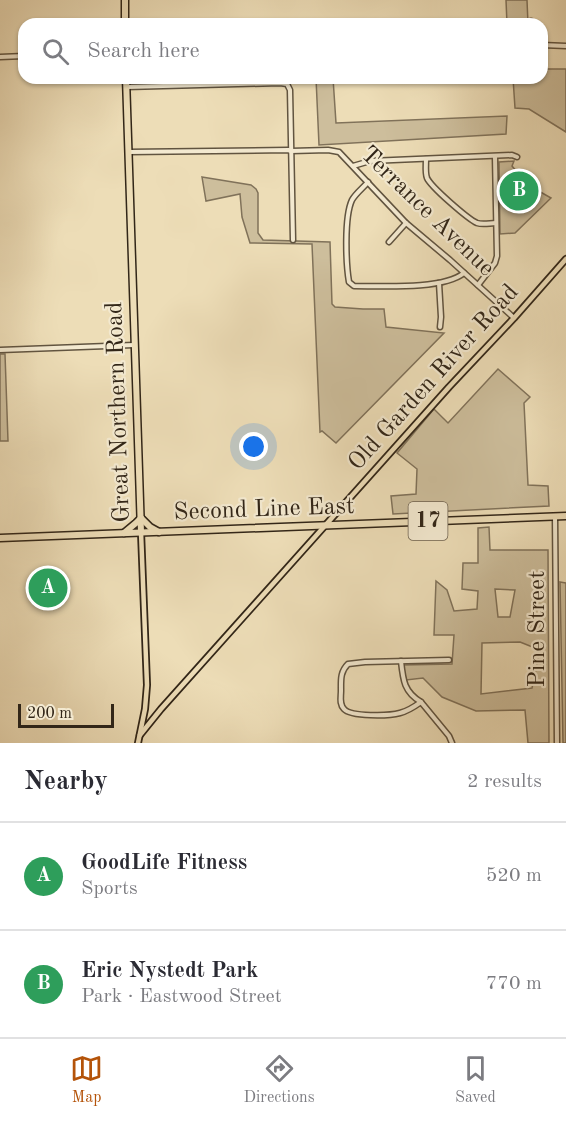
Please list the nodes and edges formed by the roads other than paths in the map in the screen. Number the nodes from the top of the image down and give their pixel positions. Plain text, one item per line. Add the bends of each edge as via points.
1 (125, 0) edge
2 (125, 18) edge
3 (548, 45) edge
4 (566, 46) edge
5 (18, 56) edge
6 (0, 57) edge
7 (242, 84) edge
8 (287, 84) edge
9 (126, 87) joint
10 (291, 151) junction
11 (129, 152) junction
12 (495, 157) junction
13 (517, 157) dead end
14 (426, 159) junction
15 (353, 166) junction
16 (368, 182) junction
17 (406, 223) junction
18 (496, 223) junction
19 (293, 240) dead end
20 (389, 242) dead end
21 (566, 260) edge
22 (464, 273) junction
23 (439, 283) junction
24 (478, 285) junction
25 (514, 318) junction
26 (440, 327) dead end
27 (134, 345) junction
28 (0, 350) edge
29 (566, 515) edge
30 (555, 516) junction
31 (141, 518) junction
32 (325, 525) junction
33 (141, 532) junction
34 (159, 532) junction
35 (123, 533) junction
36 (0, 538) edge
37 (449, 660) dead end
38 (401, 661) junction
39 (421, 702) junction
40 (145, 711) junction
41 (159, 711) junction
42 (140, 735) junction
43 (138, 743) edge
44 (452, 743) edge
45 (557, 743) edge

1 - 2 highway
3 - 4 street
5 - 6 street
7 - 9 street
8 - 10 street
9 - 11 highway, Great Northern Road
10 - 11 street, Terrance Avenue
10 - 15 street, Terrance Avenue via 339,152
10 - 19 street
11 - 27 highway, Great Northern Road
12 - 13 street
12 - 14 street
12 - 18 street
14 - 15 street via 370,161
14 - 18 street via 426,177 433,186 470,219
15 - 16 street, Terrance Avenue
16 - 17 street, Terrance Avenue
16 - 23 street via 355,196 346,220 349,282 354,286
17 - 20 street
17 - 22 street, Terrance Avenue
18 - 24 street via 495,264
21 - 25 main road, Old Garden River Road
22 - 23 street
22 - 24 street, Terrance Avenue
23 - 26 street
24 - 25 street, Terrance Avenue
25 - 32 main road, Old Garden River Road
27 - 28 street
27 - 31 highway, Great Northern Road
29 - 30 highway, Second Line East / 17
30 - 32 highway, Second Line East / 17
30 - 45 street, Pine Street
31 - 33 highway, Great Northern Road
31 - 34 highway
31 - 35 highway
32 - 34 highway, Second Line East / 17
32 - 41 main road, Old Garden River Road
33 - 34 highway, Second Line East / 17
33 - 35 highway, Second Line East
33 - 40 main road, Great Northern Road
35 - 36 highway, Second Line East
37 - 38 street
38 - 39 street via 406,688
38 - 39 street via 348,664 342,670 340,703 350,713 391,715
39 - 44 street
40 - 41 main road
40 - 42 main road, Great Northern Road
41 - 42 main road, Old Garden River Road
42 - 43 main road, Great Northern Road

